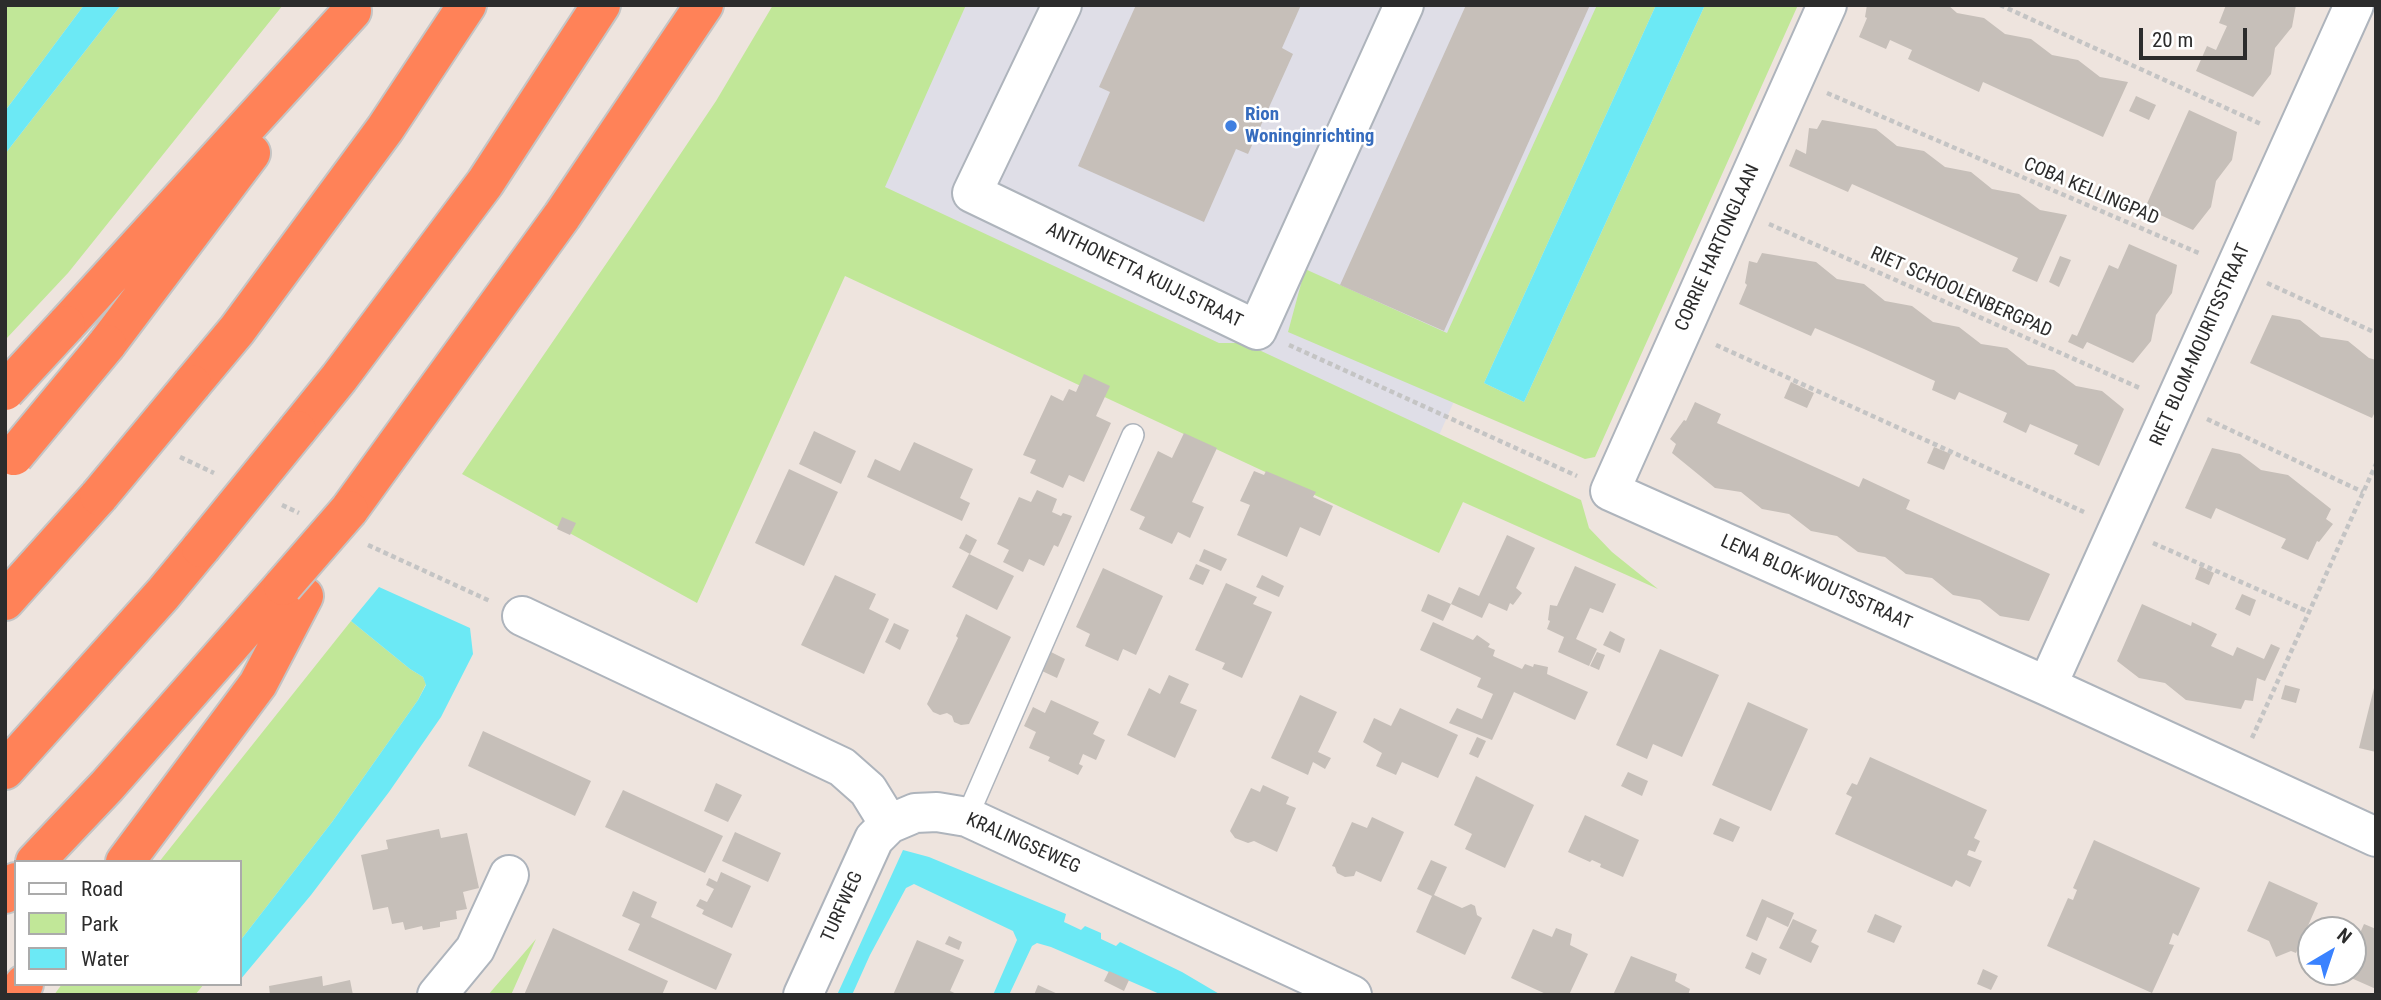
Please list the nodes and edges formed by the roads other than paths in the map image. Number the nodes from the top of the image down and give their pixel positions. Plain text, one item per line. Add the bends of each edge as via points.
1 (467, 5) edge
2 (601, 5) edge
3 (704, 5) edge
4 (1062, 5) edge
5 (1404, 5) edge
6 (1827, 5) edge
7 (2354, 5) edge
8 (353, 8) edge
9 (5, 391) edge
10 (1133, 435) dead end
11 (10, 461) edge
12 (1610, 491) joint
13 (293, 591) junction
14 (5, 601) edge
15 (522, 616) dead end
16 (2047, 686) junction
17 (5, 770) edge
18 (967, 817) junction
19 (889, 824) junction
20 (2376, 837) edge
21 (37, 860) edge
22 (126, 860) edge
23 (509, 875) dead end
24 (1342, 993) edge
25 (437, 995) edge
26 (803, 995) edge

1 - 14 highway, bridge via 385,130 245,318 99,496
2 - 17 highway, bridge via 485,183 339,378 163,594
3 - 13 highway, bridge via 562,216
4 - 5 street, ANTHONETTA KUIJLSTRAAT via 972,193 1257,330
6 - 12 street, CORRIE HARTONGLAAN
7 - 16 street, RIET BLOM-MOURITSSTRAAT
8 - 9 highway, bridge
8 - 11 highway, bridge via 171,262
10 - 18 lane
12 - 16 street, LENA BLOK-WOUTSSTRAAT
13 - 21 highway
13 - 22 highway via 258,684
15 - 19 street via 842,767 868,790
16 - 20 street, LENA BLOK-WOUTSSTRAAT
18 - 19 street, KRALINGSEWEG via 915,813
18 - 24 street, KRALINGSEWEG
19 - 26 street, TURFWEG via 874,839
23 - 25 street via 475,949

